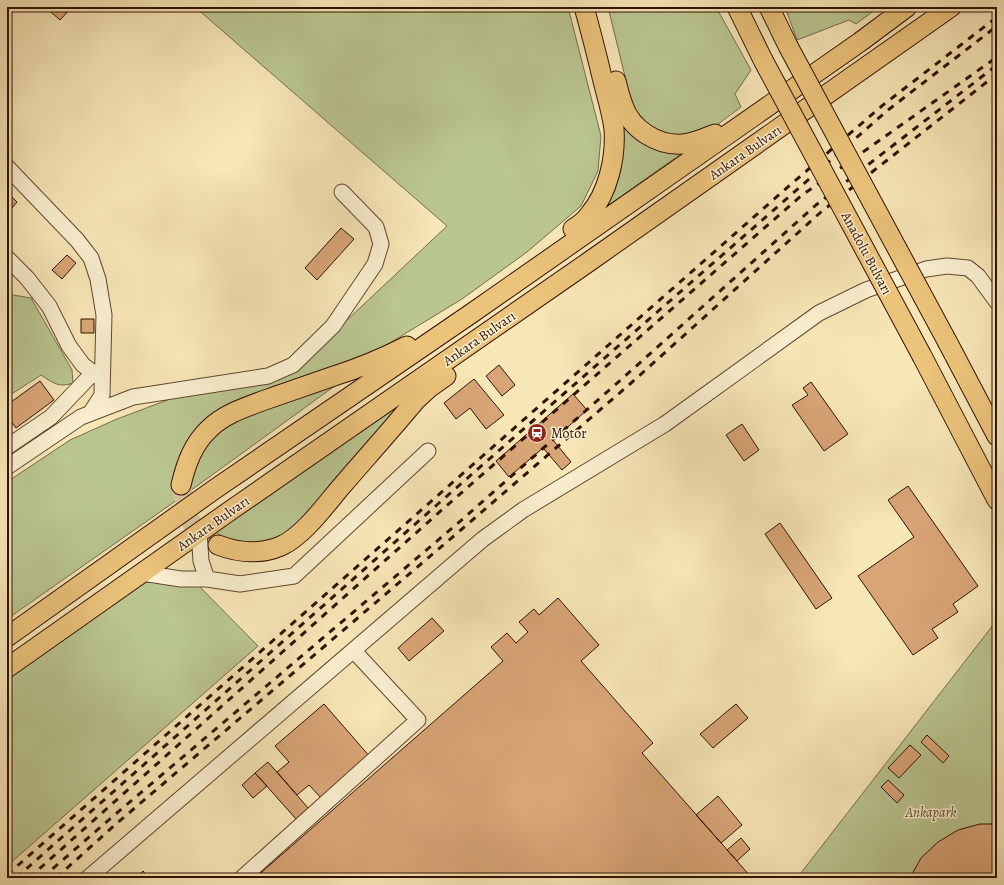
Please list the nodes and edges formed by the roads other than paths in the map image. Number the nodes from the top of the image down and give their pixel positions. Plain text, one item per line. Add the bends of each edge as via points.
1 (584, 7) edge
2 (597, 7) edge
3 (889, 7) edge
4 (907, 7) edge
5 (951, 7) edge
6 (770, 8) edge
7 (738, 11) edge
8 (860, 42) junction
9 (740, 124) junction
10 (7, 167) edge
11 (342, 192) dead end
12 (7, 258) edge
13 (590, 261) junction
14 (997, 302) edge
15 (472, 313) junction
16 (98, 376) junction
17 (91, 412) junction
18 (997, 436) edge
19 (7, 447) edge
20 (428, 451) dead end
21 (7, 467) edge
22 (181, 485) tunnel mouth
23 (997, 500) edge
24 (199, 532) junction
25 (218, 545) tunnel mouth
26 (142, 572) junction
27 (207, 579) junction
28 (7, 637) edge
29 (354, 651) junction
30 (7, 668) edge
31 (88, 878) edge
32 (242, 878) edge

1 - 15 main road via 614,129 613,153 605,186 589,216 494,285
2 - 9 main road via 623,106 635,125 645,134 655,140 684,144
3 - 8 main road
4 - 8 main road, Ankara Bulvarı
5 - 13 main road, Ankara Bulvarı
6 - 18 main road, Anadolu Bulvarı, bridge
7 - 23 main road, Anadolu Bulvarı, bridge
8 - 9 main road, Ankara Bulvarı
9 - 15 main road, Ankara Bulvarı
10 - 16 street via 91,258 98,278 104,315
11 - 17 street via 376,227 381,244 375,264 333,326 293,365 268,376 133,397
12 - 16 street via 49,306 69,346 83,365
13 - 24 main road, Ankara Bulvarı
13 - 25 main road via 548,302 416,400 318,513 292,539 261,552 240,552
14 - 29 street via 978,276 968,268 948,266 926,269 866,290 819,313 665,424 523,510 483,538
15 - 22 main road via 366,365 227,415 199,439 186,466
15 - 28 main road, Ankara Bulvarı via 214,489
16 - 17 street via 102,395
16 - 19 street via 51,417
17 - 21 street
20 - 27 street via 294,576 240,584
24 - 26 main road, Ankara Bulvarı
24 - 27 street via 200,561
26 - 27 street via 181,579
26 - 30 main road, Ankara Bulvarı
29 - 31 street
29 - 32 street via 418,720

